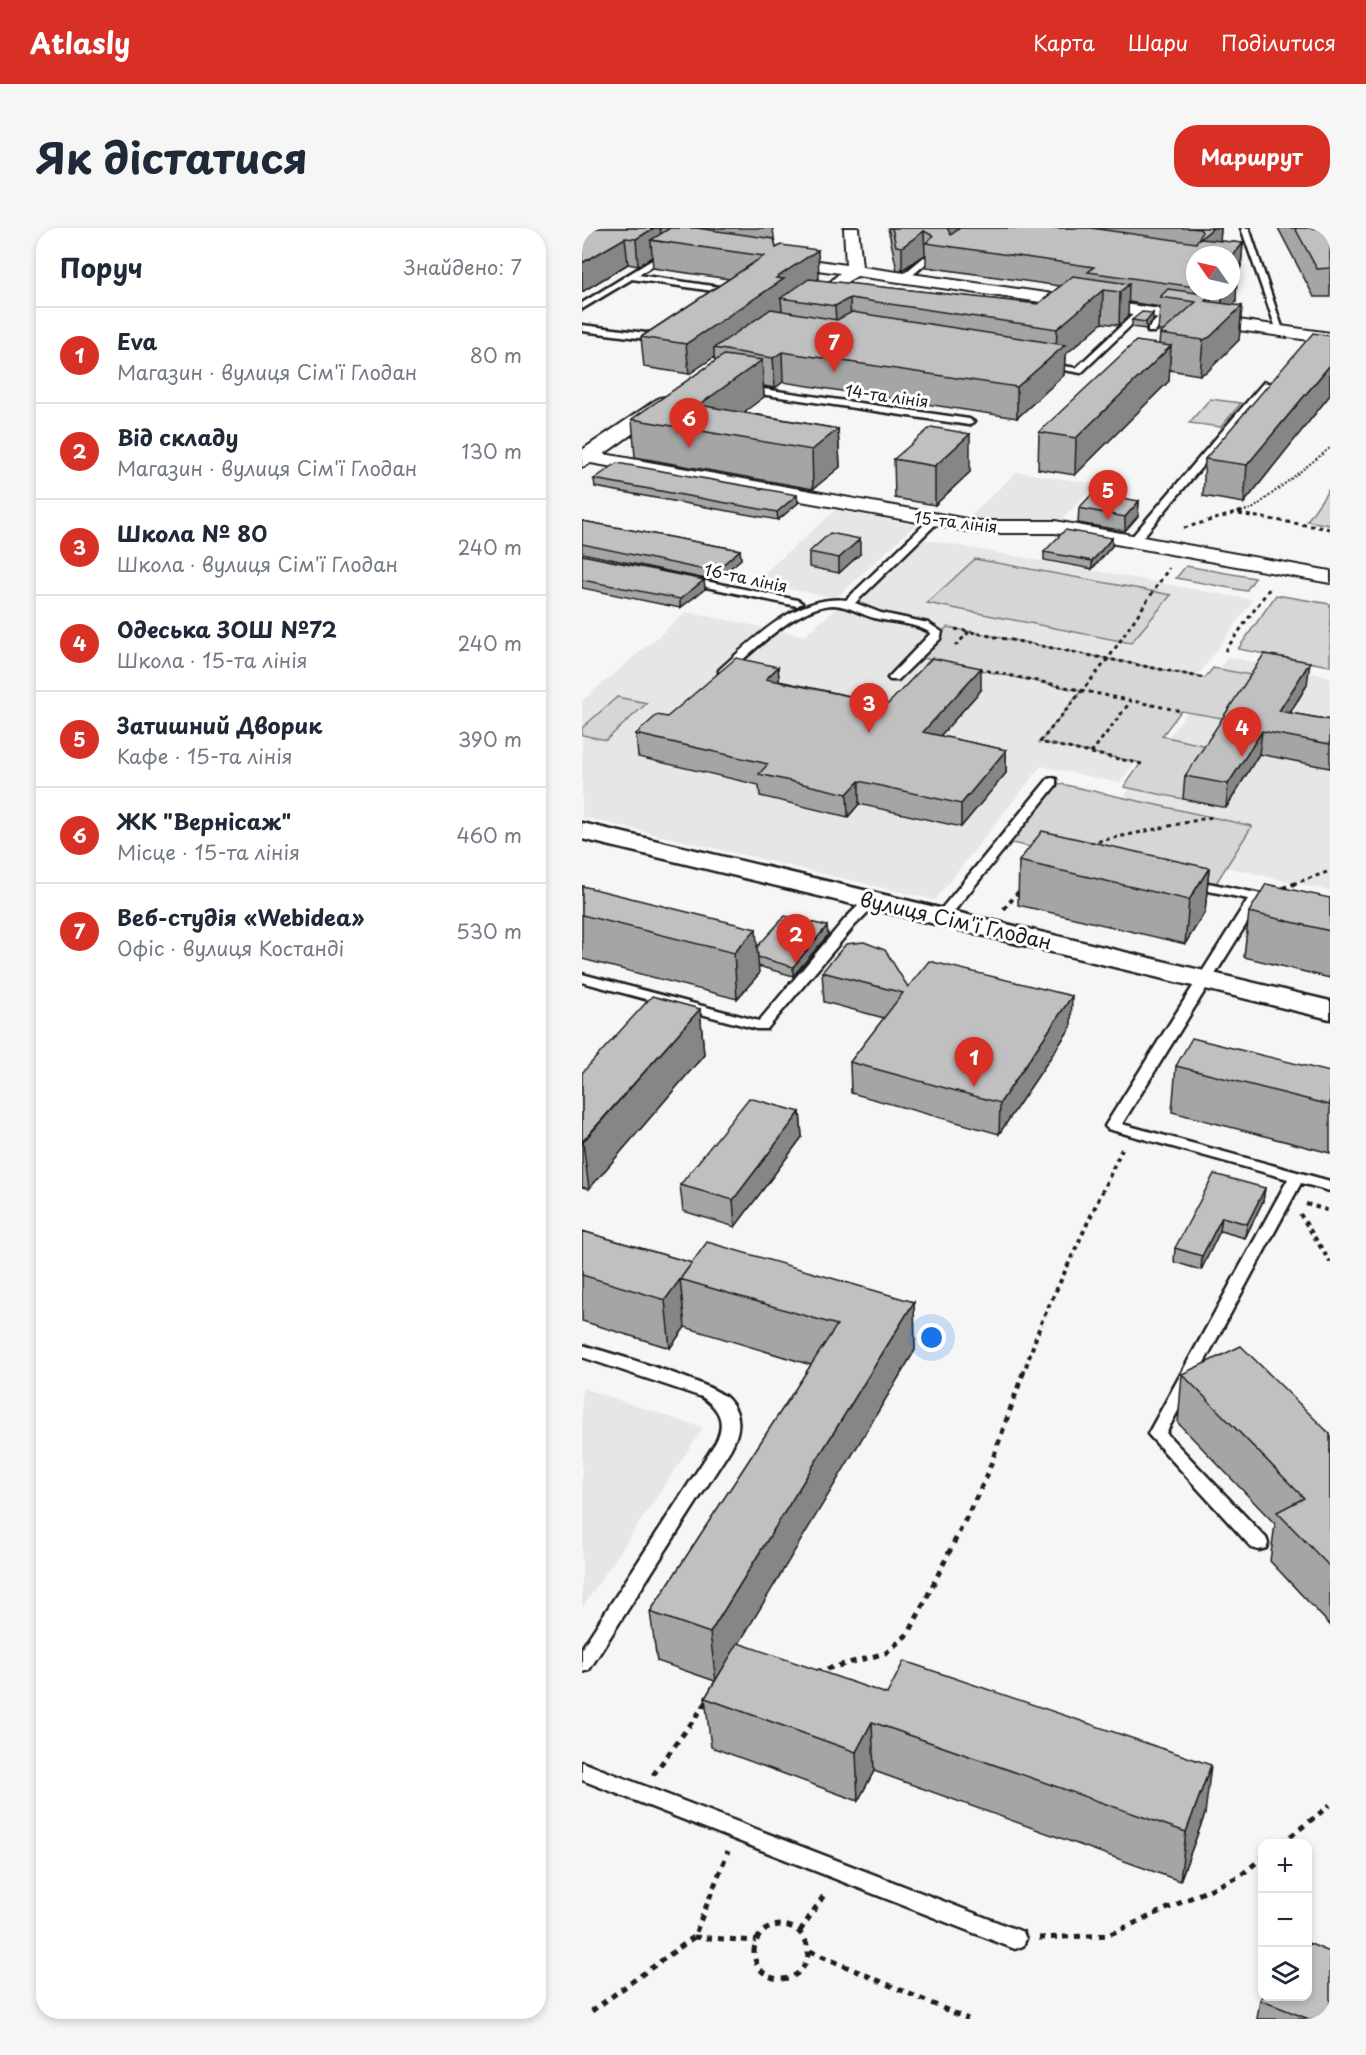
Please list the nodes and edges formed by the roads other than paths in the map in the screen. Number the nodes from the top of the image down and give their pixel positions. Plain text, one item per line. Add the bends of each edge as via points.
1 (850, 228) edge
2 (1245, 228) edge
3 (656, 243) edge
4 (683, 247) joint
5 (760, 258) edge
6 (927, 259) edge
7 (854, 271) junction
8 (631, 276) junction
9 (904, 278) junction
10 (827, 290) edge
11 (716, 300) edge
12 (582, 307) edge
13 (1142, 312) junction
14 (1165, 322) junction
15 (582, 328) edge
16 (1281, 332) junction
17 (667, 333) edge
18 (1330, 338) edge
19 (1033, 364) edge
20 (1267, 384) edge
21 (729, 387) edge
22 (675, 395) edge
23 (969, 422) dead end
24 (584, 458) edge
25 (935, 520) junction
26 (1134, 541) junction
27 (673, 577) edge
28 (1330, 577) edge
29 (797, 603) dead end
30 (848, 604) junction
31 (894, 678) dead end
32 (715, 679) edge
33 (1052, 782) dead end
34 (582, 831) edge
35 (1178, 880) edge
36 (1256, 897) junction
37 (872, 900) junction
38 (1277, 902) edge
39 (942, 917) junction
40 (582, 978) edge
41 (1205, 979) junction
42 (1330, 1010) edge
43 (1297, 1177) junction
44 (1330, 1186) edge
45 (582, 1351) edge
46 (1259, 1543) dead end
47 (582, 1664) edge
48 (582, 1771) edge
49 (1015, 1939) road end

1 - 7 street
2 - 16 lane
3 - 4 street
4 - 8 lane
5 - 7 street
6 - 9 lane
7 - 9 street
7 - 10 street
8 - 11 lane via 726,290
8 - 12 lane
9 - 13 street
13 - 14 street
13 - 19 lane via 1078,371
14 - 14 lane via 1152,329
14 - 16 street
15 - 17 lane via 646,336
16 - 18 street
20 - 26 lane
21 - 23 lane, 14-та лінія
22 - 24 street
24 - 25 street, 15-та лінія
25 - 26 street, 15-та лінія via 978,527 1055,527
25 - 30 lane
26 - 28 street, 15-та лінія
27 - 29 lane, 16-та лінія
30 - 31 lane via 862,612 924,625 937,632
30 - 32 lane via 827,603 802,609
33 - 39 lane
34 - 37 street, вулиця Сім'ї Глодан
35 - 36 lane
36 - 38 lane
36 - 41 lane
37 - 39 street, вулиця Сім'ї Глодан
37 - 40 lane via 762,1026
39 - 41 street, вулиця Сім'ї Глодан
41 - 42 street, вулиця Сім'ї Глодан
41 - 43 lane via 1113,1126
43 - 44 lane
43 - 46 lane via 1157,1434
45 - 47 lane via 708,1393 724,1405 732,1421 724,1445
48 - 49 lane

